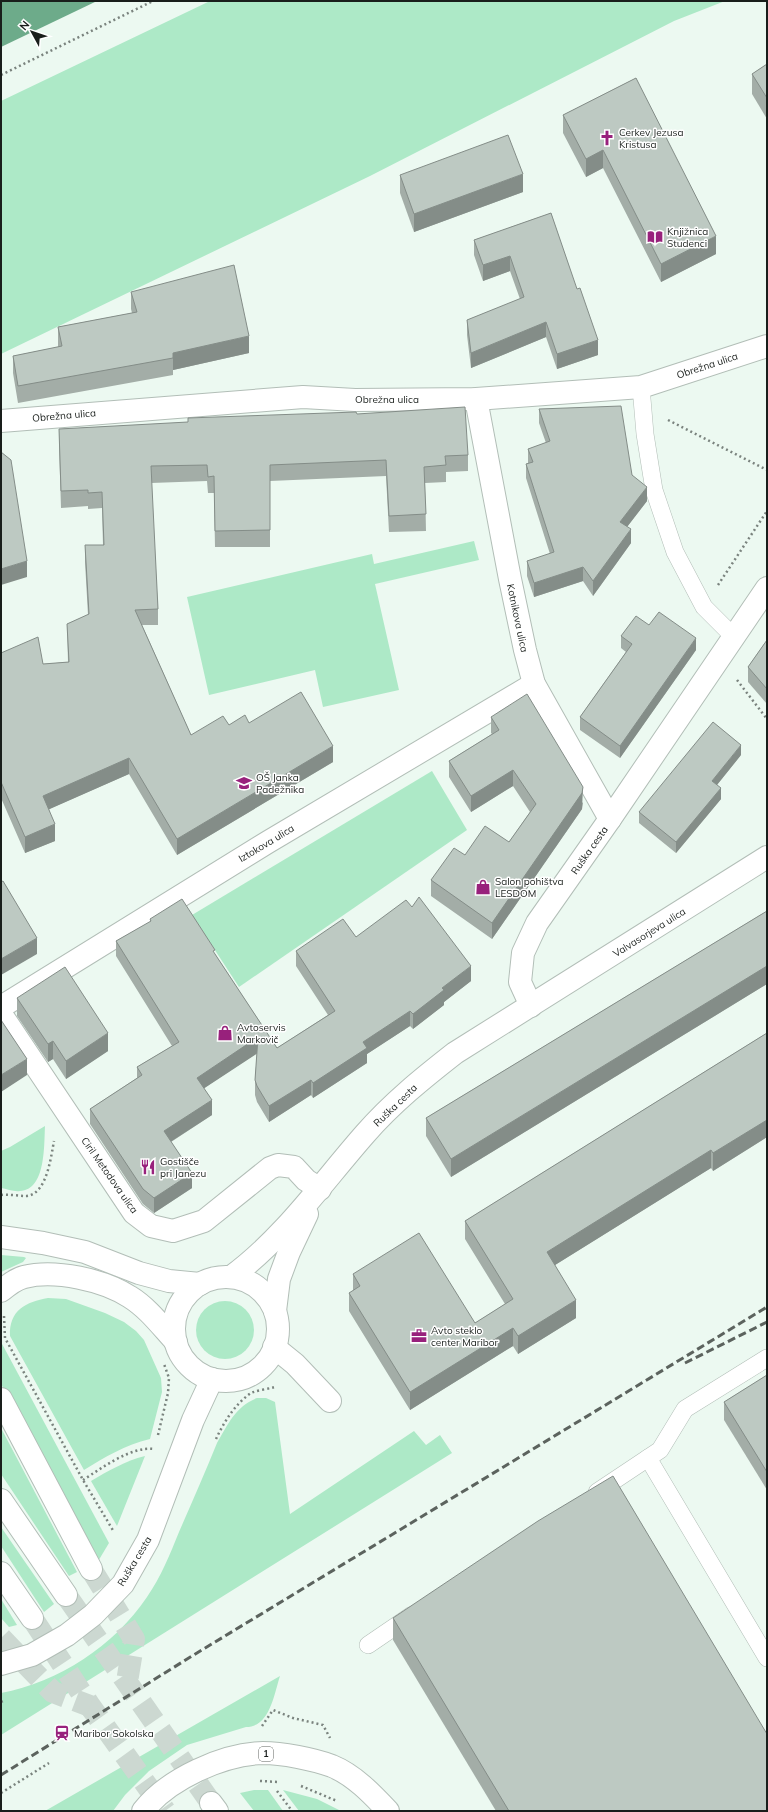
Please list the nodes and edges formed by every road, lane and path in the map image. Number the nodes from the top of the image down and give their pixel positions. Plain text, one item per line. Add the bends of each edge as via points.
1 (153, 1) edge
2 (1, 75) edge
3 (767, 346) edge
4 (641, 387) junction
5 (476, 399) junction
6 (667, 419) dead end
7 (1, 421) edge
8 (767, 470) edge
9 (767, 511) edge
10 (767, 588) edge
11 (704, 607) junction
12 (734, 637) junction
13 (733, 675) dead end
14 (534, 684) junction
15 (767, 719) edge
16 (610, 819) junction
17 (767, 857) edge
18 (531, 1006) junction
19 (1, 1007) edge
20 (1, 1014) edge
21 (55, 1136) dead end
22 (320, 1189) junction
23 (1, 1195) edge
24 (1, 1237) edge
25 (231, 1277) junction
26 (200, 1284) junction
27 (1, 1291) edge
28 (274, 1311) junction
29 (7, 1312) dead end
30 (176, 1342) junction
31 (274, 1347) junction
32 (161, 1358) dead end
33 (767, 1358) edge
34 (212, 1379) junction
35 (1, 1399) edge
36 (330, 1401) dead end
37 (648, 1458) junction
38 (83, 1480) junction
39 (1, 1500) edge
40 (583, 1501) edge
41 (114, 1532) dead end
42 (91, 1569) tunnel mouth
43 (1, 1573) edge
44 (66, 1595) tunnel mouth
45 (426, 1606) edge
46 (32, 1618) tunnel mouth
47 (368, 1645) dead end
48 (767, 1658) edge
49 (1, 1664) edge
50 (273, 1710) dead end
51 (323, 1725) dead end
52 (49, 1763) dead end
53 (259, 1781) dead end
54 (284, 1783) dead end
55 (296, 1785) dead end
56 (277, 1791) dead end
57 (1, 1793) edge
58 (342, 1804) dead end
59 (143, 1811) edge
60 (292, 1811) edge
61 (388, 1811) edge

1 - 2 path
3 - 4 street, Obrežna ulica
4 - 5 street, Obrežna ulica
4 - 11 lane via 654,490 676,552
5 - 7 street, Obrežna ulica via 303,398
5 - 14 street, Kotnikova ulica via 512,587
6 - 8 path
9 - 11 path
10 - 12 street, Ruška cesta
11 - 12 lane
12 - 16 street, Ruška cesta
13 - 15 path
14 - 16 street, Kotnikova ulica
14 - 19 street, Iztokova ulica via 268,842
16 - 18 street, Ruška cesta via 537,923 523,953 520,982
17 - 18 street, Valvasorjeva ulica
18 - 22 street, Ruška cesta via 455,1053 407,1091 366,1133
20 - 22 street, Ciril Metodova ulica via 134,1213 151,1226 173,1231 204,1221 270,1168 278,1165 294,1166 306,1180
21 - 23 path via 45,1179 38,1190 28,1196
22 - 25 street via 254,1260
22 - 28 street via 289,1252 279,1279
24 - 26 street via 84,1252 139,1273 169,1281
25 - 26 street via 220,1277
25 - 28 street via 251,1283 261,1290
26 - 30 street via 191,1291 178,1309 174,1331
27 - 30 street via 23,1277 41,1274 74,1276 112,1288 130,1297
28 - 31 street via 278,1335
29 - 38 path via 4,1317 5,1338
30 - 34 street via 185,1362
31 - 34 street via 269,1358 250,1375 238,1380
31 - 36 street via 296,1364
32 - 38 path via 169,1378 164,1414 154,1449 146,1448 119,1458
33 - 37 lane via 685,1409 660,1450
34 - 49 street, Ruška cesta via 193,1420 148,1540 123,1584 93,1615 67,1635 32,1655
35 - 42 street
37 - 40 lane
37 - 48 lane
38 - 41 path
39 - 44 street
43 - 46 street
45 - 47 lane
50 - 51 path
52 - 57 path
53 - 54 path
55 - 58 path
56 - 60 path
59 - 61 street, 1 via 176,1781 220,1760 263,1753 290,1756 332,1766 365,1787

